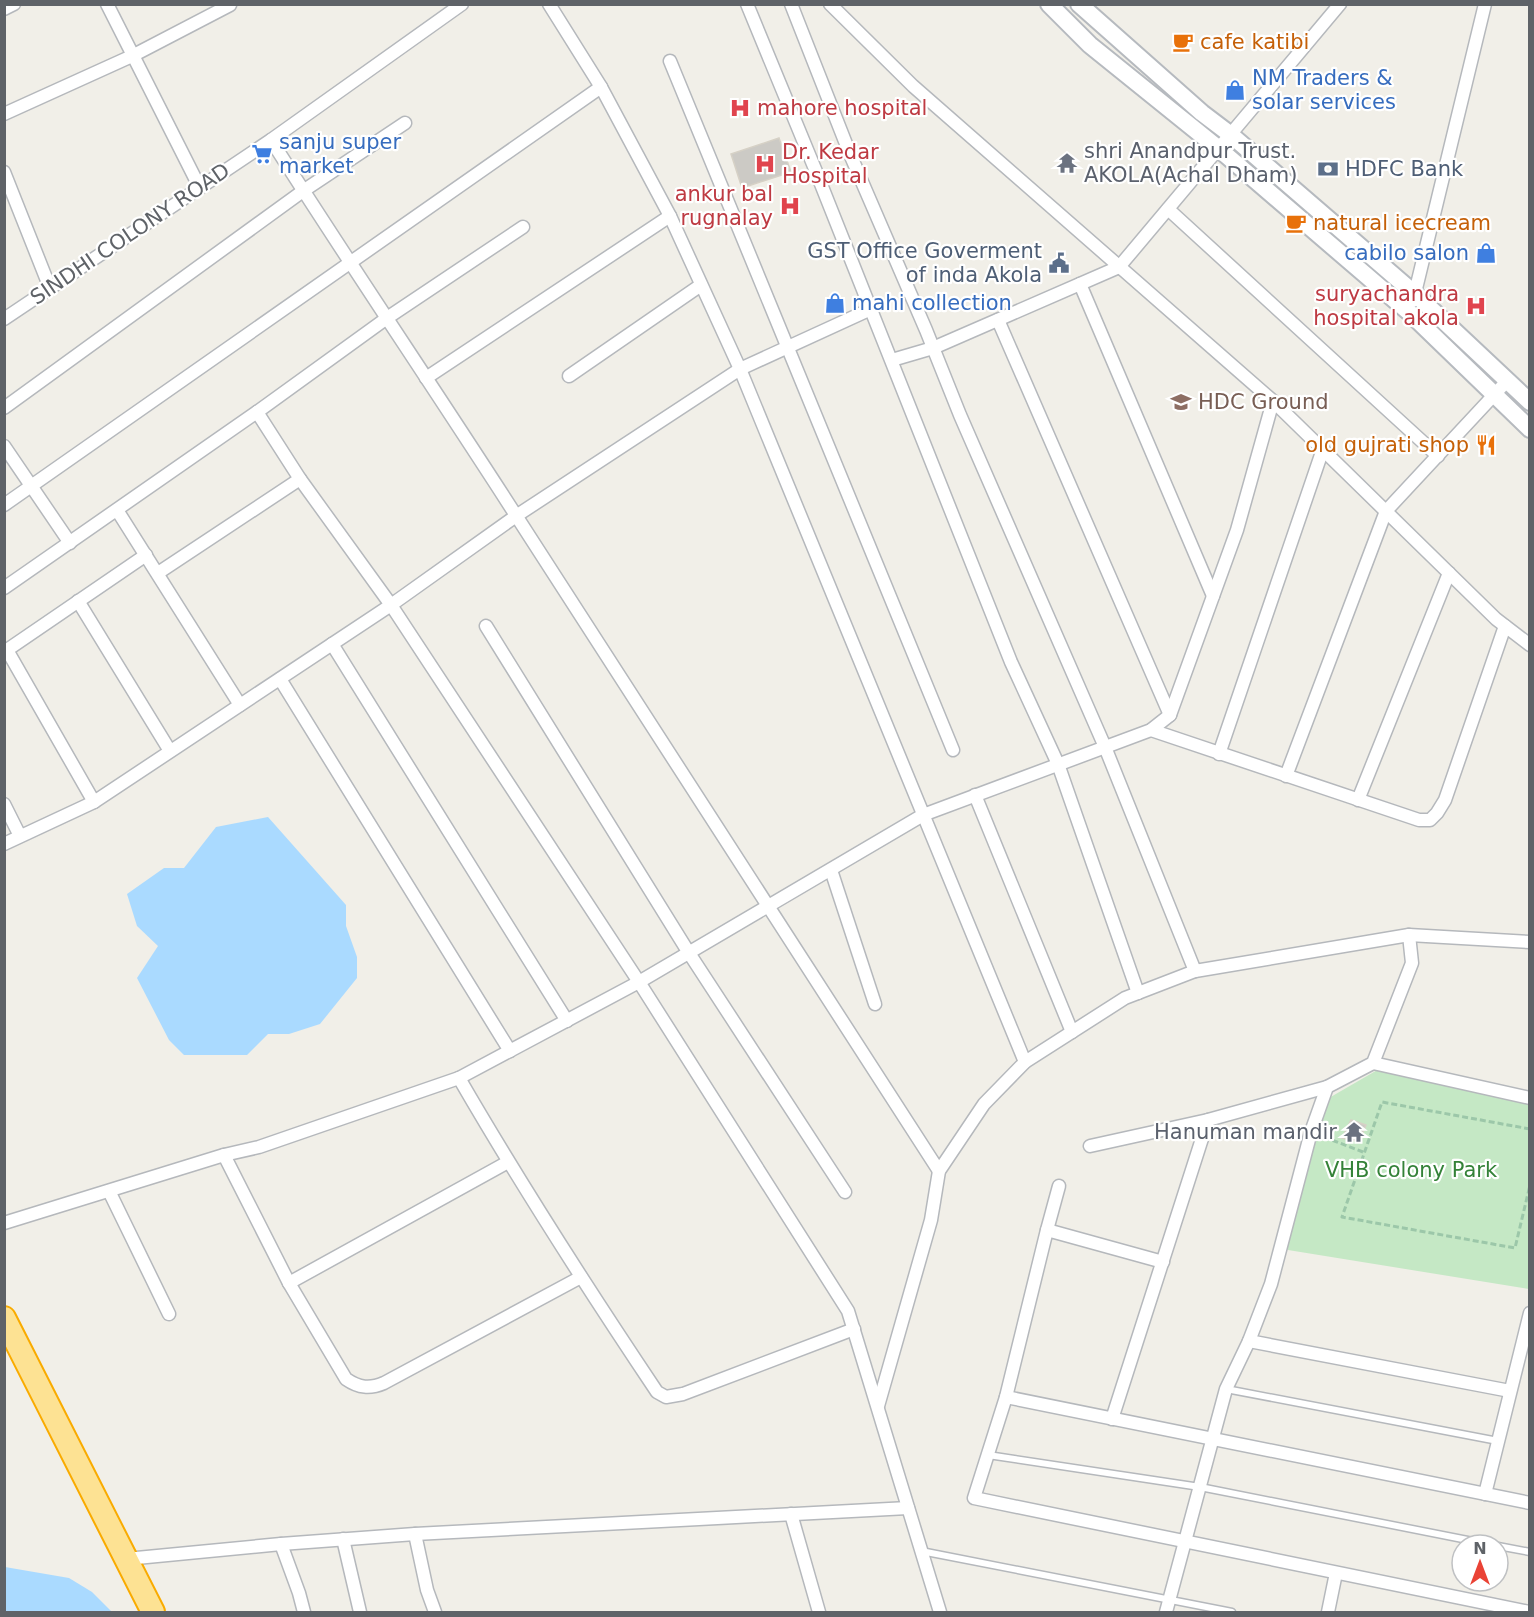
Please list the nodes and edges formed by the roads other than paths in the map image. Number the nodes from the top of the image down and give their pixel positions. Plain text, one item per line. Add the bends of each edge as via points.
1 (14, 4) edge
2 (107, 4) edge
3 (230, 4) edge
4 (462, 4) edge
5 (549, 4) edge
6 (747, 4) edge
7 (791, 4) edge
8 (830, 4) edge
9 (1048, 4) edge
10 (1079, 4) edge
11 (1340, 4) edge
12 (1485, 4) edge
13 (4, 9) edge
14 (132, 56) junction
15 (670, 61) dead end
16 (601, 87) junction
17 (4, 114) edge
18 (405, 123) dead end
19 (1231, 135) junction
20 (271, 140) junction
21 (1219, 149) junction
22 (4, 172) edge
23 (200, 188) junction
24 (303, 191) junction
25 (1168, 208) junction
26 (670, 216) junction
27 (523, 227) dead end
28 (349, 264) junction
29 (1119, 267) junction
30 (1080, 284) junction
31 (701, 285) junction
32 (50, 288) junction
33 (1416, 294) junction
34 (871, 309) junction
35 (1410, 313) junction
36 (387, 318) junction
37 (4, 319) edge
38 (998, 320) junction
39 (788, 347) junction
40 (933, 348) junction
41 (892, 360) junction
42 (740, 369) junction
43 (569, 376) dead end
44 (426, 378) junction
45 (1507, 381) junction
46 (1495, 394) junction
47 (1273, 401) junction
48 (1530, 402) edge
49 (4, 408) edge
50 (257, 412) junction
51 (1530, 429) edge
52 (4, 446) edge
53 (1323, 449) junction
54 (1438, 456) junction
55 (300, 479) junction
56 (32, 486) junction
57 (4, 505) edge
58 (117, 510) junction
59 (1386, 511) junction
60 (516, 516) junction
61 (70, 543) junction
62 (146, 555) junction
63 (158, 573) junction
64 (1449, 573) junction
65 (4, 588) edge
66 (1213, 596) junction
67 (78, 602) junction
68 (391, 605) junction
69 (486, 626) dead end
70 (1505, 626) junction
71 (332, 644) junction
72 (1530, 645) edge
73 (6, 651) edge
74 (280, 679) junction
75 (240, 705) junction
76 (1170, 715) junction
77 (1151, 730) junction
78 (1105, 747) junction
79 (953, 750) dead end
80 (170, 751) junction
81 (1219, 754) junction
82 (1058, 764) junction
83 (1286, 776) junction
84 (975, 795) junction
85 (1358, 800) junction
86 (94, 801) junction
87 (4, 804) edge
88 (923, 815) junction
89 (20, 836) junction
90 (4, 844) edge
91 (831, 870) junction
92 (767, 908) junction
93 (1409, 935) junction
94 (1530, 942) edge
95 (689, 953) junction
96 (1195, 971) junction
97 (639, 982) junction
98 (1138, 993) junction
99 (875, 1004) dead end
100 (567, 1021) junction
101 (1072, 1032) junction
102 (510, 1051) junction
103 (1025, 1062) junction
104 (1373, 1063) junction
105 (459, 1078) junction
106 (1328, 1087) junction
107 (1530, 1098) edge
108 (1208, 1120) junction
109 (1090, 1146) dead end
110 (224, 1155) junction
111 (508, 1162) junction
112 (939, 1171) junction
113 (1059, 1186) dead end
114 (109, 1191) junction
115 (845, 1192) dead end
116 (4, 1222) edge
117 (1047, 1230) junction
118 (1163, 1262) junction
119 (581, 1277) junction
120 (289, 1283) junction
121 (1530, 1313) edge
122 (169, 1314) dead end
123 (4, 1317) edge
124 (854, 1329) junction
125 (1249, 1341) junction
126 (11, 1348) edge
127 (1226, 1389) junction
128 (1510, 1391) junction
129 (1006, 1397) junction
130 (878, 1407) junction
131 (1112, 1419) junction
132 (1214, 1439) junction
133 (1498, 1440) junction
134 (988, 1455) junction
135 (1200, 1486) junction
136 (1485, 1494) junction
137 (1530, 1503) edge
138 (908, 1508) junction
139 (791, 1514) junction
140 (415, 1534) junction
141 (1450, 1536) edge
142 (343, 1539) junction
143 (1184, 1542) junction
144 (282, 1544) junction
145 (1510, 1548) edge
146 (921, 1551) junction
147 (1530, 1552) edge
148 (126, 1559) junction
149 (1336, 1573) junction
150 (1167, 1606) edge
151 (153, 1612) edge
152 (304, 1612) edge
153 (360, 1612) edge
154 (435, 1612) edge
155 (819, 1612) edge
156 (940, 1612) edge
157 (1232, 1612) edge
158 (1328, 1612) edge
159 (1521, 1612) edge

1 - 13 street
2 - 14 street
3 - 14 street
4 - 20 street, SINDHI COLONY ROAD
5 - 16 street
6 - 34 street
7 - 40 street
8 - 29 street via 913,86
9 - 21 street via 1090,45
10 - 19 street
11 - 19 street
12 - 33 street
14 - 17 street
14 - 23 street
15 - 39 street
16 - 26 street
16 - 28 street
18 - 24 street
19 - 21 street
19 - 33 street
20 - 23 street, SINDHI COLONY ROAD
20 - 24 street
21 - 25 street
21 - 35 street
22 - 32 street
23 - 32 street, SINDHI COLONY ROAD
24 - 28 street
24 - 49 street
25 - 29 street
25 - 54 street
26 - 31 street
26 - 44 street
27 - 36 street
28 - 36 street
28 - 56 street
29 - 30 street
29 - 47 street
30 - 38 street
30 - 66 street
31 - 42 street
31 - 43 street
32 - 37 street, SINDHI COLONY ROAD
33 - 35 street
33 - 45 street
34 - 39 street
34 - 41 street
35 - 46 street
36 - 44 street
36 - 50 street
38 - 40 street
38 - 76 street
39 - 42 street
39 - 79 street
40 - 41 street
40 - 78 street
41 - 82 street via 1011,662
42 - 60 street
42 - 88 street
44 - 60 street
45 - 46 street
45 - 48 street
46 - 51 street
46 - 54 street
47 - 53 street
47 - 66 street via 1237,530
50 - 55 street
50 - 58 street
52 - 56 street
53 - 59 street
53 - 81 street
54 - 59 street
55 - 63 street
55 - 68 street
56 - 57 street
56 - 61 street
58 - 61 street
58 - 62 street
59 - 64 street
59 - 83 street
60 - 68 street
60 - 92 street
61 - 65 street
62 - 63 street
62 - 67 street
63 - 75 street
64 - 70 street
64 - 85 street
66 - 76 street
67 - 73 street
67 - 80 street
68 - 71 street
68 - 97 street
69 - 95 street
70 - 72 street
70 - 85 street via 1445,800 1437,813 1430,820 1419,820
71 - 74 street
71 - 100 street
73 - 86 street
74 - 75 street
74 - 102 street
75 - 80 street
76 - 77 street
77 - 78 street
77 - 81 street
78 - 82 street
78 - 96 street
80 - 86 street
81 - 83 street
82 - 84 street
82 - 98 street
83 - 85 street
84 - 88 street
84 - 101 street
86 - 89 street
87 - 89 street
88 - 91 street
88 - 103 street
89 - 90 street
91 - 92 street
91 - 99 street
92 - 95 street
92 - 112 street
93 - 94 street
93 - 96 street
93 - 104 street via 1412,963
95 - 97 street
95 - 115 street
96 - 98 street
97 - 100 street
97 - 124 street via 849,1311
98 - 101 street
100 - 102 street
101 - 103 street
102 - 105 street
103 - 112 street via 984,1104
104 - 106 street
104 - 107 street
105 - 110 street via 259,1147
105 - 111 street
106 - 108 street
106 - 125 street via 1311,1132 1271,1284
108 - 109 street
108 - 118 street
110 - 114 street
110 - 120 street
111 - 119 street
111 - 120 street
112 - 130 street via 931,1220
113 - 117 street
114 - 116 street
114 - 122 street
117 - 118 street
117 - 129 street
118 - 131 street
119 - 120 street via 384,1383 363,1387 346,1379
119 - 124 street via 657,1392 666,1397
121 - 128 street
123 - 126 highway
124 - 130 street
125 - 127 street
125 - 128 street
126 - 148 highway
127 - 132 street
127 - 133 lane
128 - 133 street
129 - 131 street
129 - 134 street
130 - 138 street
131 - 132 street
132 - 135 street
132 - 136 street
133 - 136 street
134 - 135 lane
134 - 143 street via 974,1498
135 - 141 lane
135 - 143 street
136 - 137 street
138 - 139 street
138 - 146 street
139 - 140 street
139 - 155 street
140 - 142 street
140 - 154 street
142 - 144 street
142 - 153 street
143 - 149 street
143 - 150 street
144 - 148 street
144 - 152 street
145 - 147 lane
146 - 150 lane
146 - 156 street
148 - 151 highway
149 - 158 street
149 - 159 street
150 - 157 lane

